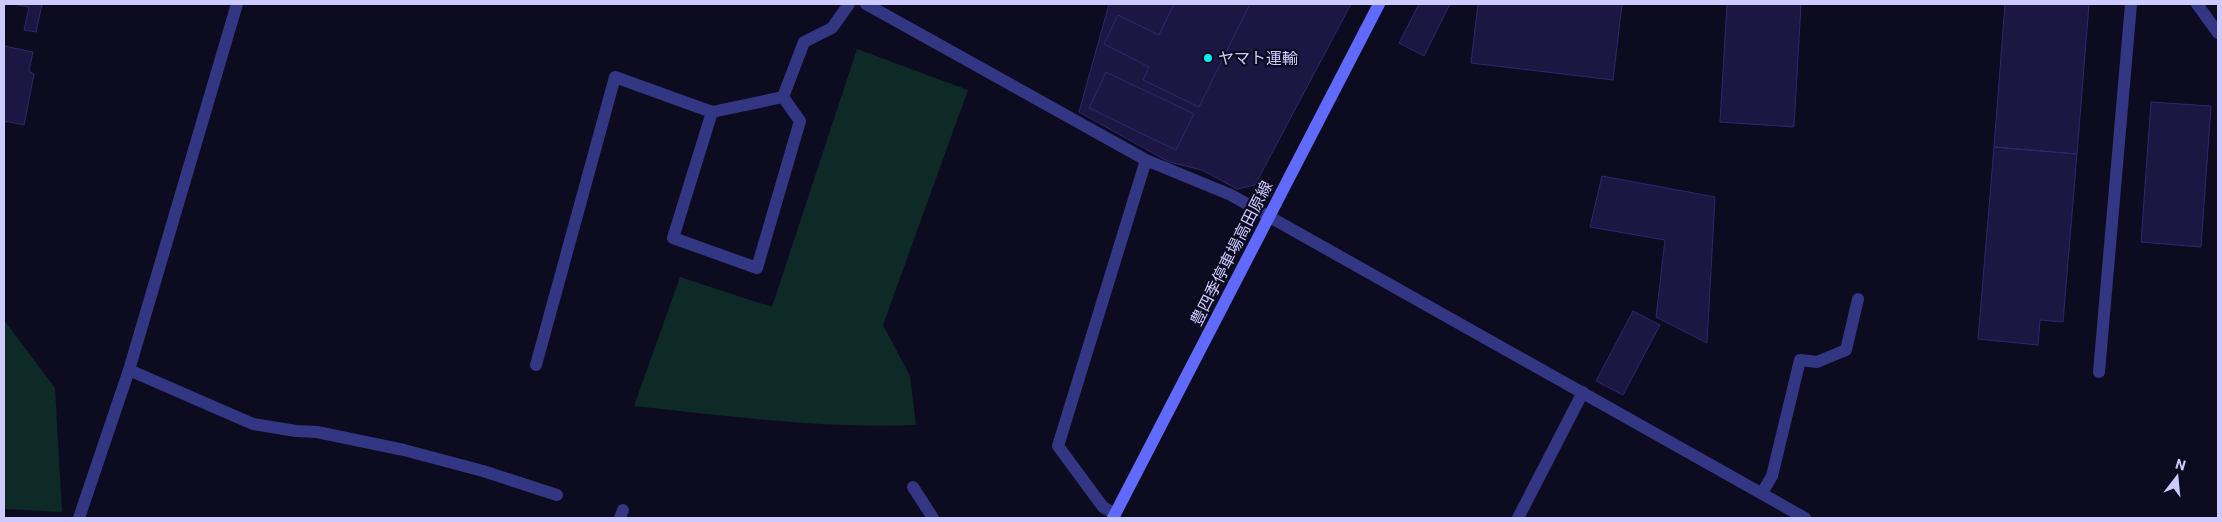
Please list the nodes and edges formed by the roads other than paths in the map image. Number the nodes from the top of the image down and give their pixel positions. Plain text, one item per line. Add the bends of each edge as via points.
1 (238, 4) edge
2 (849, 4) edge
3 (866, 4) edge
4 (1379, 4) edge
5 (2131, 4) edge
6 (2197, 4) edge
7 (2218, 33) edge
8 (783, 97) junction
9 (712, 112) junction
10 (1146, 160) junction
11 (1268, 216) junction
12 (1858, 299) dead end
13 (536, 365) dead end
14 (129, 370) junction
15 (2099, 372) dead end
16 (1583, 392) junction
17 (913, 487) dead end
18 (1762, 492) junction
19 (557, 496) dead end
20 (1114, 516) edge
21 (79, 518) edge
22 (933, 518) edge
23 (1518, 518) edge
24 (1805, 518) edge

1 - 14 street
2 - 8 street via 832,28 804,42
3 - 10 street
4 - 11 main road, 豊四季停車場高田原線
5 - 15 street
6 - 7 street
8 - 9 street
8 - 9 street via 800,121 757,268 674,238
9 - 13 street via 615,76
10 - 11 street via 1231,195
10 - 20 street via 1058,446 1103,507
11 - 16 street
11 - 20 main road, 豊四季停車場高田原線
12 - 18 street via 1846,350 1817,362 1800,360 1772,476
14 - 19 street via 252,424 317,432 404,450 483,471
14 - 21 street
16 - 18 street
16 - 23 street
17 - 22 street
18 - 24 street

